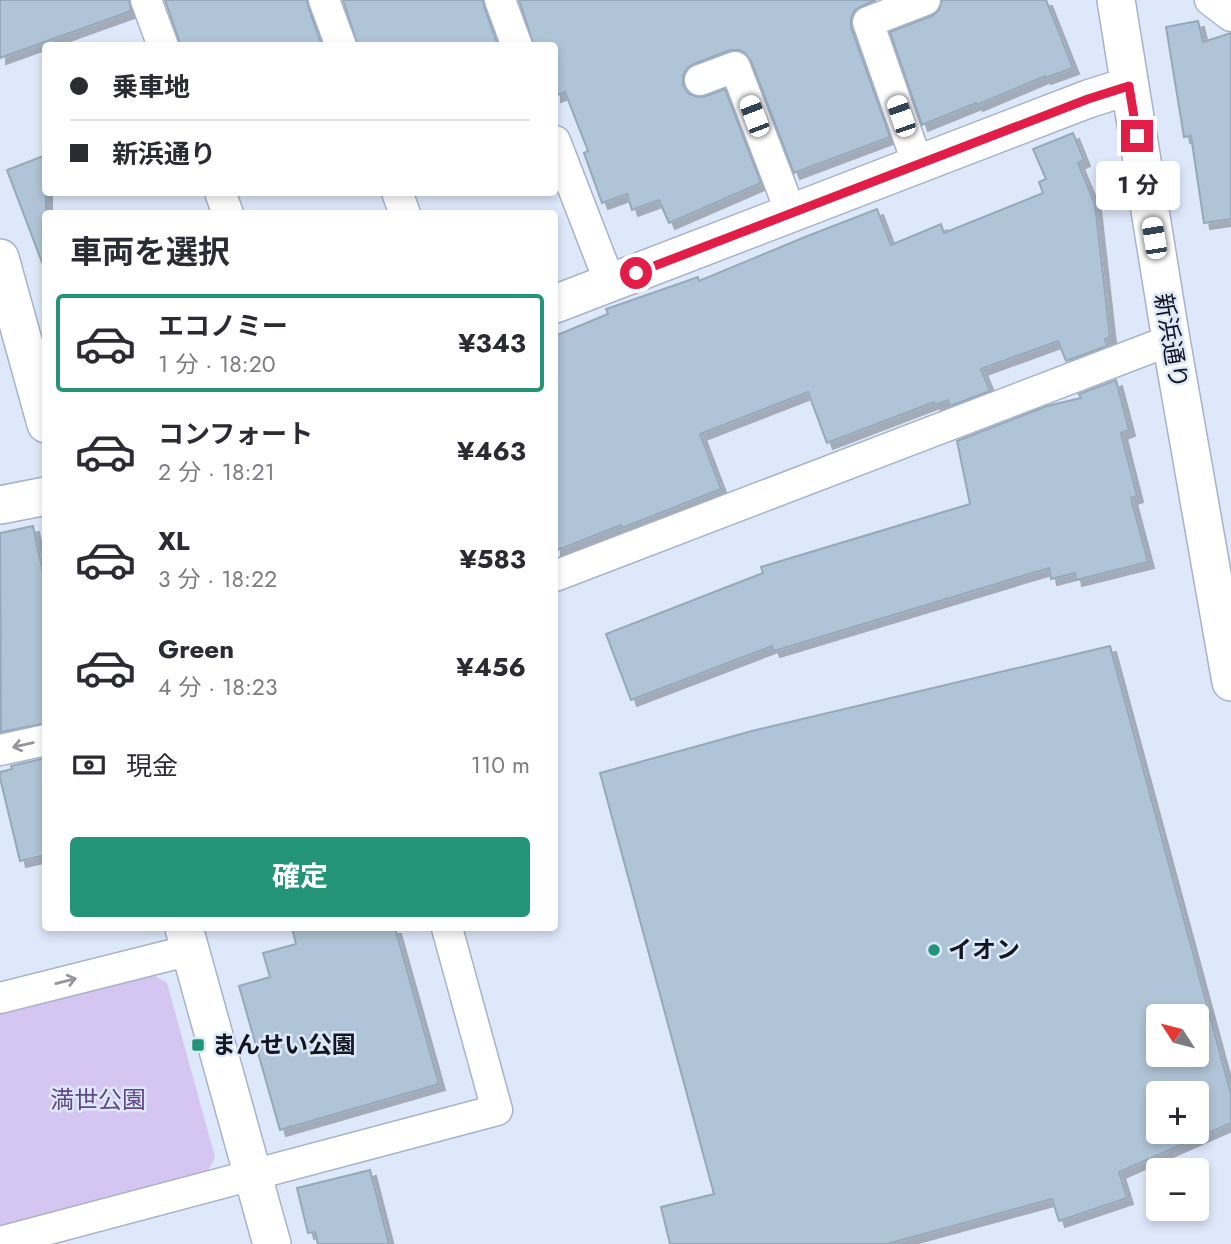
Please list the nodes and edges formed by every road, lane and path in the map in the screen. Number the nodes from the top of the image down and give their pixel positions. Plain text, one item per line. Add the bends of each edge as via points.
1 (146, 0) edge
2 (324, 0) edge
3 (925, 0) edge
4 (1116, 0) edge
5 (1210, 0) edge
6 (501, 1) edge
7 (1231, 16) edge
8 (162, 42) edge
9 (340, 42) edge
10 (516, 42) edge
11 (700, 80) dead end
12 (1129, 86) junction
13 (558, 149) edge
14 (918, 165) junction
15 (791, 213) junction
16 (0, 258) edge
17 (610, 283) junction
18 (558, 303) edge
19 (8, 323) edge
20 (1171, 340) junction
21 (42, 413) edge
22 (42, 497) edge
23 (0, 505) edge
24 (558, 575) edge
25 (1231, 681) edge
26 (42, 741) edge
27 (0, 750) edge
28 (448, 931) edge
29 (188, 939) edge
30 (0, 998) edge
31 (253, 1175) junction
32 (0, 1242) edge
33 (272, 1244) edge

1 - 8 street
2 - 9 street
3 - 14 street via 868,22
4 - 12 street, 新浜通り
5 - 7 street
6 - 10 street
11 - 15 street via 735,67
12 - 14 street
12 - 20 street, 新浜通り
13 - 17 street
14 - 15 street
15 - 17 street
16 - 19 street
17 - 18 street
19 - 21 street
20 - 24 street
20 - 25 street, 新浜通り
22 - 23 street
26 -> 27 street
28 - 31 street via 497,1110
30 -> 29 street
29 - 31 street
31 - 32 street
31 - 33 street

